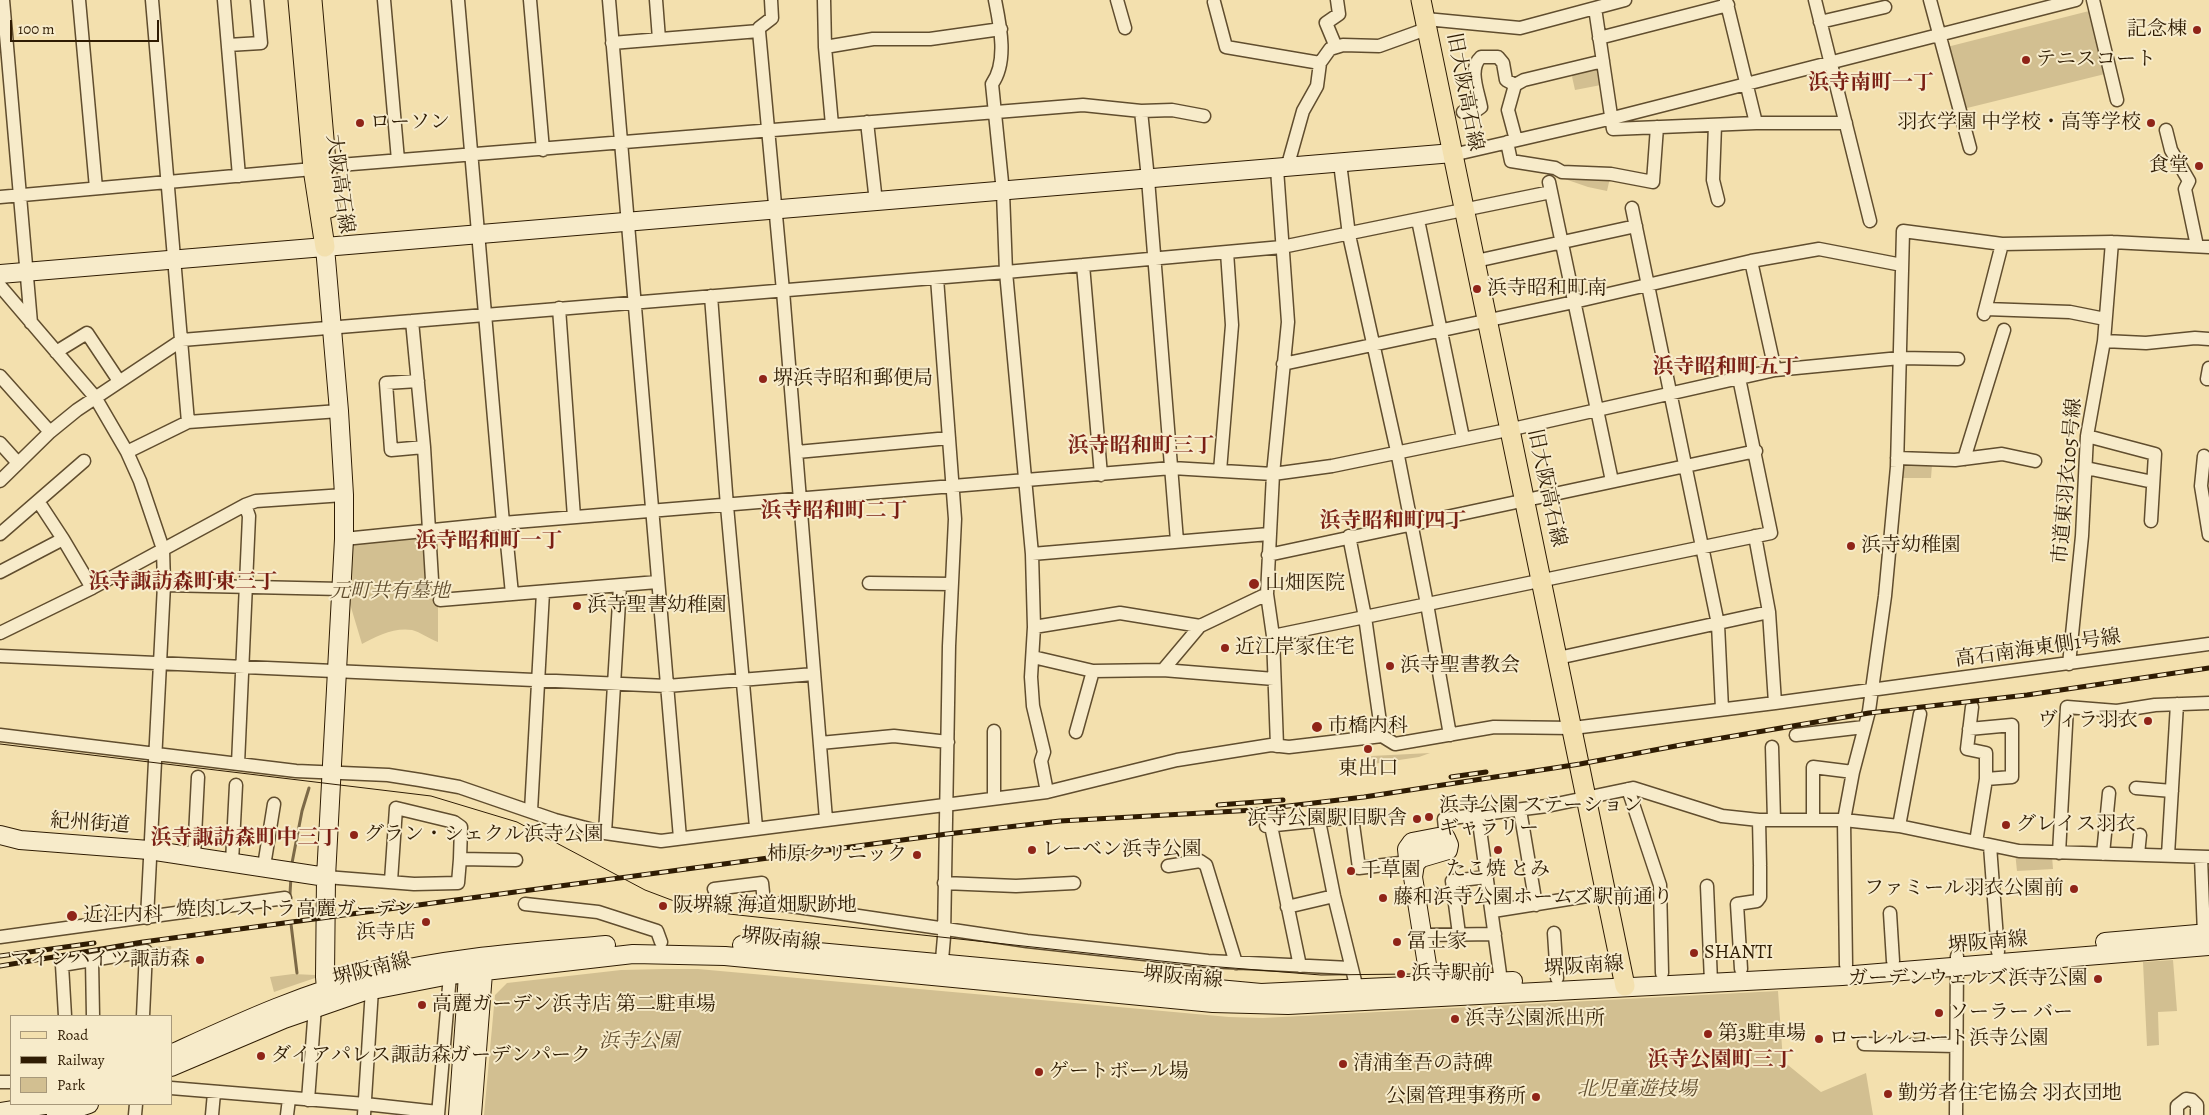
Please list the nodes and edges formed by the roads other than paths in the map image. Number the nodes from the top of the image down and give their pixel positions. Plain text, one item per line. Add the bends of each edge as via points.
1 (4, 0) edge
2 (79, 0) edge
3 (152, 0) edge
4 (224, 0) edge
5 (258, 0) edge
6 (298, 0) edge
7 (312, 0) edge
8 (384, 0) edge
9 (458, 0) edge
10 (530, 0) edge
11 (609, 0) edge
12 (656, 0) edge
13 (771, 0) edge
14 (824, 0) edge
15 (995, 0) edge
16 (1117, 0) edge
17 (1337, 0) edge
18 (1422, 0) edge
19 (1626, 0) edge
20 (1814, 0) edge
21 (1930, 0) edge
22 (2076, 0) edge
23 (2093, 0) edge
24 (1214, 2) dead end
25 (1727, 2) edge
26 (1885, 7) dead end
27 (1594, 8) junction
28 (1820, 22) junction
29 (1428, 24) junction
30 (1125, 28) dead end
31 (1000, 29) junction
32 (759, 31) junction
33 (1939, 35) junction
34 (659, 38) junction
35 (1600, 38) junction
36 (612, 43) junction
37 (228, 45) junction
38 (825, 47) junction
39 (1336, 47) junction
40 (1603, 61) junction
41 (1830, 62) junction
42 (1320, 63) junction
43 (1747, 83) junction
44 (1515, 85) junction
45 (2117, 100) dead end
46 (1141, 111) junction
47 (996, 112) junction
48 (1463, 112) dead end
49 (1204, 116) dead end
50 (1612, 118) junction
51 (868, 122) junction
52 (1756, 123) junction
53 (1846, 123) junction
54 (832, 125) junction
55 (1715, 125) junction
56 (1657, 127) junction
57 (2166, 130) dead end
58 (769, 131) junction
59 (1511, 141) junction
60 (619, 143) junction
61 (1970, 148) dead end
62 (543, 150) junction
63 (1453, 153) junction
64 (471, 156) junction
65 (398, 160) junction
66 (1340, 163) junction
67 (320, 168) junction
68 (1282, 168) junction
69 (239, 176) junction
70 (1148, 179) junction
71 (168, 182) junction
72 (96, 188) junction
73 (1003, 192) junction
74 (21, 195) junction
75 (0, 197) edge
76 (1718, 200) dead end
77 (876, 202) junction
78 (1632, 208) dead end
79 (1464, 210) junction
80 (775, 211) junction
81 (1418, 220) junction
82 (1870, 221) dead end
83 (627, 222) junction
84 (1636, 226) junction
85 (477, 234) junction
86 (1349, 235) junction
87 (1562, 241) junction
88 (2112, 242) junction
89 (2002, 244) junction
90 (325, 247) junction
91 (1282, 247) junction
92 (2203, 247) edge
93 (1227, 252) junction
94 (1155, 258) junction
95 (175, 259) junction
96 (1476, 261) junction
97 (1751, 261) junction
98 (1083, 265) junction
99 (1902, 265) junction
100 (28, 272) junction
101 (1006, 272) junction
102 (0, 274) edge
103 (937, 278) junction
104 (1648, 284) junction
105 (0, 286) edge
106 (783, 290) junction
107 (711, 296) junction
108 (634, 302) junction
109 (1574, 302) junction
110 (559, 308) junction
111 (484, 315) junction
112 (2106, 319) junction
113 (1488, 320) junction
114 (412, 321) junction
115 (31, 323) junction
116 (332, 328) junction
117 (1441, 329) junction
118 (2004, 330) dead end
119 (2209, 339) edge
120 (182, 340) junction
121 (2104, 341) junction
122 (1373, 344) junction
123 (56, 352) junction
124 (1900, 358) junction
125 (1958, 359) dead end
126 (1283, 364) junction
127 (2209, 368) edge
128 (1775, 370) junction
129 (0, 376) edge
130 (1739, 378) junction
131 (2209, 379) edge
132 (119, 381) junction
133 (418, 381) junction
134 (1672, 394) junction
135 (95, 397) junction
136 (1597, 410) junction
137 (339, 411) junction
138 (188, 422) junction
139 (1510, 429) junction
140 (50, 432) junction
141 (2087, 436) junction
142 (949, 438) junction
143 (1463, 438) junction
144 (0, 443) edge
145 (424, 447) junction
146 (1397, 451) junction
147 (1756, 451) junction
148 (127, 452) junction
149 (797, 452) junction
150 (2204, 456) dead end
151 (1897, 458) junction
152 (1964, 459) junction
153 (84, 461) dead end
154 (2035, 461) dead end
155 (18, 463) junction
156 (1686, 466) junction
157 (1172, 468) junction
158 (2086, 468) junction
159 (1220, 471) junction
160 (1273, 474) junction
161 (1101, 475) junction
162 (0, 481) edge
163 (1024, 481) junction
164 (1612, 481) junction
165 (2153, 482) junction
166 (2205, 487) edge
167 (953, 488) junction
168 (344, 495) junction
169 (799, 500) junction
170 (1525, 500) junction
171 (38, 501) junction
172 (245, 505) junction
173 (727, 506) junction
174 (651, 511) junction
175 (574, 517) junction
176 (2151, 521) dead end
177 (504, 523) junction
178 (1411, 524) junction
179 (428, 530) junction
180 (0, 534) edge
181 (1269, 534) junction
182 (2209, 535) edge
183 (1350, 536) junction
184 (1755, 536) junction
185 (344, 539) junction
186 (63, 540) junction
187 (1178, 541) junction
188 (1703, 547) junction
189 (163, 549) junction
190 (1032, 554) junction
191 (1268, 555) junction
192 (0, 572) edge
193 (432, 580) dead end
194 (1542, 580) junction
195 (657, 582) junction
196 (869, 584) dead end
197 (952, 584) junction
198 (164, 585) junction
199 (246, 586) junction
200 (620, 586) junction
201 (92, 588) junction
202 (341, 590) junction
203 (543, 592) junction
204 (512, 594) junction
205 (1267, 594) junction
206 (440, 600) dead end
207 (1427, 604) junction
208 (1769, 612) junction
209 (1365, 617) junction
210 (1718, 624) junction
211 (1200, 626) junction
212 (1034, 628) junction
213 (0, 633) edge
214 (1273, 636) junction
215 (2209, 644) edge
216 (0, 656) edge
217 (1033, 657) junction
218 (1558, 658) junction
219 (158, 662) junction
220 (2069, 664) junction
221 (242, 667) junction
222 (1163, 670) junction
223 (1092, 671) junction
224 (336, 672) junction
225 (814, 674) junction
226 (538, 680) junction
227 (743, 680) junction
228 (1274, 680) junction
229 (614, 684) junction
230 (667, 686) junction
231 (1873, 690) junction
232 (1775, 703) junction
233 (2209, 703) edge
234 (2177, 704) junction
235 (1972, 707) dead end
236 (1722, 709) junction
237 (1920, 714) dead end
238 (1864, 727) junction
239 (1573, 728) junction
240 (1968, 729) junction
241 (994, 731) dead end
242 (1076, 732) dead end
243 (0, 735) edge
244 (1450, 735) junction
245 (1796, 735) dead end
246 (1382, 736) junction
247 (948, 742) junction
248 (820, 743) junction
249 (1278, 746) junction
250 (1772, 746) dead end
251 (156, 754) junction
252 (238, 764) junction
253 (1853, 772) junction
254 (332, 774) junction
255 (198, 777) dead end
256 (1986, 779) junction
257 (236, 785) dead end
258 (2136, 788) dead end
259 (1628, 789) junction
260 (2172, 791) junction
261 (1047, 792) junction
262 (2109, 793) dead end
263 (994, 798) junction
264 (1587, 798) junction
265 (948, 803) junction
266 (274, 804) dead end
267 (1520, 810) junction
268 (531, 811) junction
269 (1478, 815) junction
270 (826, 818) junction
271 (1759, 820) junction
272 (1774, 820) junction
273 (1813, 820) junction
274 (1844, 820) junction
275 (1319, 821) junction
276 (1899, 826) junction
277 (756, 827) junction
278 (605, 833) junction
279 (0, 835) edge
280 (2140, 835) dead end
281 (680, 838) junction
282 (1446, 838) joint
283 (1976, 842) junction
284 (1990, 846) junction
285 (149, 850) junction
286 (2059, 854) junction
287 (2102, 854) junction
288 (2138, 854) junction
289 (2168, 854) junction
290 (194, 856) junction
291 (2205, 857) edge
292 (460, 859) junction
293 (516, 860) dead end
294 (232, 862) junction
295 (264, 866) junction
296 (1168, 866) dead end
297 (326, 877) junction
298 (1414, 877) junction
299 (1487, 877) junction
300 (391, 881) junction
301 (944, 883) junction
302 (1074, 883) dead end
303 (1708, 886) dead end
304 (714, 889) dead end
305 (1606, 893) junction
306 (1334, 896) junction
307 (285, 898) dead end
308 (525, 904) dead end
309 (1536, 905) junction
310 (1287, 907) junction
311 (1493, 911) junction
312 (1890, 913) dead end
313 (147, 918) junction
314 (944, 930) junction
315 (1554, 933) dead end
316 (1459, 934) junction
317 (1495, 934) junction
318 (1423, 935) junction
319 (0, 937) edge
320 (2207, 938) edge
321 (661, 942) junction
322 (1998, 952) junction
323 (92, 960) junction
324 (1893, 961) junction
325 (1957, 961) junction
326 (1236, 962) junction
327 (477, 965) junction
328 (1846, 965) junction
329 (1300, 966) junction
330 (1350, 968) junction
331 (1742, 970) junction
332 (941, 971) junction
333 (1662, 973) junction
334 (450, 975) junction
335 (1711, 976) junction
336 (1557, 978) junction
337 (1625, 980) junction
338 (1501, 982) junction
339 (372, 989) junction
340 (1357, 989) junction
341 (1431, 991) junction
342 (323, 1000) junction
343 (65, 1015) edge
344 (93, 1015) edge
345 (143, 1015) edge
346 (1864, 1044) dead end
347 (1956, 1046) junction
348 (172, 1054) edge
349 (172, 1067) edge
350 (172, 1088) edge
351 (214, 1093) junction
352 (289, 1099) junction
353 (308, 1100) junction
354 (44, 1105) edge
355 (85, 1105) edge
356 (365, 1109) edge
357 (0, 1112) edge
358 (438, 1114) edge
359 (56, 1115) edge
360 (212, 1115) edge
361 (287, 1115) edge
362 (458, 1115) edge
363 (472, 1115) edge
364 (1956, 1115) edge
365 (2177, 1115) edge
366 (2197, 1115) edge

1 - 74 street
2 - 72 street
3 - 71 street
4 - 37 street
5 - 37 street via 261,43
6 - 67 main road, 大阪高石線
7 - 67 main road, 大阪高石線
8 - 65 street
9 - 64 street
10 - 62 street
11 - 36 street
12 - 34 street
13 - 32 street via 772,18
14 - 38 street
15 - 31 street
16 - 30 street
17 - 39 street via 1339,14 1326,23
18 - 29 main road, 旧大阪高石線
19 - 27 street
20 - 28 street
21 - 33 street
22 - 33 street
23 - 45 street
24 - 42 street via 1226,47
25 - 35 street
25 - 43 street
26 - 28 street
27 - 29 street via 1520,28
27 - 35 street
28 - 41 street
29 - 39 street via 1378,46
29 - 63 main road, 旧大阪高石線
31 - 38 street via 930,39 873,39
31 - 47 street via 1000,64 998,76 992,84
32 - 34 street
32 - 58 street
33 - 41 street
33 - 61 street
34 - 36 street
35 - 40 street
36 - 60 street
37 - 69 street
38 - 54 street
39 - 42 street via 1330,49
40 - 44 street
40 - 50 street
41 - 43 street
41 - 53 street
42 - 68 street via 1317,86 1302,111
43 - 50 street
43 - 52 street
44 - 48 street via 1506,80 1503,63 1498,57 1481,57 1475,62 1474,70 1481,108
44 - 59 street via 1508,110
46 - 47 street via 1083,105
46 - 49 street via 1172,110
46 - 70 street
47 - 51 street
47 - 73 street
50 - 56 street via 1613,129
50 - 59 street
51 - 54 street
51 - 77 street
52 - 53 street
52 - 55 street
53 - 82 street
54 - 58 street
55 - 56 street
55 - 76 street via 1713,180
56 - 59 street via 1653,182 1610,174 1562,172 1511,161
57 - 92 street via 2170,150 2189,181 2185,189
58 - 60 street
58 - 80 street
59 - 63 street
60 - 62 street
60 - 83 street
62 - 64 street
63 - 66 main road
63 - 79 main road, 旧大阪高石線
64 - 65 street
64 - 85 street
65 - 67 street
66 - 68 main road
66 - 86 street
67 - 69 street
67 - 90 main road, 大阪高石線 via 330,209
68 - 70 main road
68 - 91 street
69 - 71 street
70 - 73 main road
70 - 94 street
71 - 72 street
71 - 95 street
72 - 74 street
73 - 77 main road
73 - 101 street
74 - 75 street
74 - 100 street
77 - 80 main road
78 - 84 street
79 - 81 street
79 - 87 street via 1550,187
79 - 96 main road, 旧大阪高石線
80 - 83 main road
80 - 106 street
81 - 86 street
81 - 117 street
83 - 85 main road
83 - 108 street
84 - 87 street
84 - 104 street
85 - 90 main road
85 - 111 street
86 - 91 street
86 - 122 street
87 - 96 street
87 - 109 street
88 - 89 street
88 - 92 street
88 - 112 street, 市道東羽衣105号線
89 - 99 street via 1903,231
89 - 112 street via 1985,311 2070,312
90 - 95 main road
90 - 116 main road
91 - 93 street
91 - 126 street via 1288,322
93 - 94 street
93 - 159 street via 1232,325
94 - 98 street
94 - 157 street
95 - 100 main road
95 - 120 street
96 - 113 main road, 旧大阪高石線
97 - 99 street via 1818,249
97 - 104 street
97 - 128 street
98 - 101 street
98 - 161 street
99 - 124 street
100 - 102 main road
100 - 115 street
101 - 103 street
101 - 163 street
103 - 106 street
103 - 142 street
104 - 109 street
104 - 134 street
105 - 115 street
106 - 107 street
106 - 149 street
107 - 108 street
107 - 173 street
108 - 110 street
108 - 174 street
109 - 113 street
109 - 136 street
110 - 111 street
110 - 175 street
111 - 114 street
111 - 177 street
112 - 121 street, 市道東羽衣105号線
113 - 117 street
113 - 139 main road, 旧大阪高石線
114 - 116 street
114 - 133 street
115 - 123 street
116 - 120 street
116 - 137 main road
117 - 122 street
117 - 143 street
118 - 152 street
119 - 121 street via 2146,343
120 - 132 street
120 - 138 street
121 - 141 street, 市道東羽衣105号線
122 - 126 street
122 - 146 street
123 - 132 street via 87,333
123 - 135 street
124 - 125 street
124 - 128 street
124 - 151 street
126 - 160 street
127 - 131 street
128 - 130 street
129 - 140 street
130 - 134 street
130 - 147 street
132 - 135 street
133 - 145 street
133 - 145 street via 386,383 391,450
134 - 136 street
134 - 156 street
135 - 140 street
135 - 148 street
136 - 139 street
136 - 164 street
137 - 138 street
137 - 168 main road
138 - 148 street
139 - 143 street
139 - 170 main road, 旧大阪高石線
140 - 155 street
141 - 158 street, 市道東羽衣105号線
141 - 165 street via 2156,454
142 - 149 street
142 - 167 street
143 - 146 street
144 - 155 street
145 - 179 street
146 - 160 street via 1332,466
146 - 178 street
147 - 156 street
147 - 184 street via 1771,532
148 - 189 street
149 - 169 street
150 - 166 street
151 - 152 street
151 - 231 street
152 - 154 street via 2002,454
153 - 171 street
155 - 162 street
156 - 164 street
156 - 188 street
157 - 159 street
157 - 161 street
157 - 187 street
158 - 165 street
158 - 220 street, 市道東羽衣105号線
159 - 160 street
160 - 181 street
161 - 163 street
163 - 167 street
163 - 190 street
164 - 170 street
165 - 176 street
166 - 182 street
167 - 169 street
167 - 197 street
168 - 172 street via 256,501
168 - 185 main road
169 - 173 street
169 - 225 street
170 - 178 street
170 - 194 main road, 旧大阪高石線
171 - 180 street
171 - 186 street
172 - 189 street
172 - 199 street via 249,516
173 - 174 street
173 - 227 street
174 - 175 street
174 - 195 street
175 - 177 street
177 - 179 street
177 - 204 street
178 - 183 street
178 - 207 street
179 - 185 street
179 - 193 street
181 - 187 street
181 - 191 street
183 - 191 street
183 - 209 street
184 - 188 street
184 - 208 street
185 - 202 main road
186 - 192 street
186 - 201 street
187 - 190 street
188 - 194 street
188 - 210 street
189 - 198 street
189 - 201 street
190 - 212 street
191 - 205 street
194 - 207 street
194 - 218 main road, 旧大阪高石線
195 - 200 street
195 - 230 street
196 - 197 street
197 - 247 street
198 - 199 street
198 - 219 street
199 - 202 street
199 - 221 street
200 - 203 street
200 - 229 street
201 - 213 street
202 - 224 main road
203 - 204 street
203 - 226 street
204 - 206 street
205 - 211 street
205 - 214 street
207 - 209 street
207 - 244 street
208 - 210 street
208 - 232 street
209 - 214 street
209 - 246 street
210 - 218 street
210 - 236 street
211 - 212 street via 1120,613
211 - 222 street
212 - 217 street
214 - 228 street
215 - 220 street, 高石南海東側1号線
216 - 219 street
217 - 223 street
217 - 261 street via 1033,706 1044,752 1042,761
218 - 239 main road, 旧大阪高石線
219 - 221 street
219 - 251 street
220 - 231 street, 高石南海東側1号線
221 - 224 street
221 - 252 street
222 - 223 street
222 - 228 street
223 - 242 street
224 - 226 street
224 - 254 main road
225 - 227 street
225 - 248 street
226 - 229 street
226 - 268 street
227 - 230 street
227 - 277 street
228 - 249 street
229 - 230 street
229 - 278 street
230 - 281 street
231 - 232 street, 高石南海東側1号線
231 - 238 street
232 - 236 street, 高石南海東側1号線
233 - 234 street
234 - 260 street
234 - 286 street via 2117,711 2066,708
235 - 240 street
236 - 239 street, 高石南海東側1号線
237 - 276 street
238 - 245 street
238 - 253 street
239 - 244 street, 高石南海東側1号線 via 1494,728
239 - 264 main road, 旧大阪高石線
240 - 256 street via 1967,749 1986,753
240 - 256 street via 2012,725 2012,777
241 - 263 street
243 - 251 street
244 - 246 street, 高石南海東側1号線 via 1395,744
246 - 249 street
247 - 248 street via 894,736
247 - 265 street
248 - 270 street
249 - 261 street via 1177,760
250 - 272 street
251 - 252 street
251 - 285 street
252 - 254 street
253 - 273 street via 1813,767
253 - 274 street
254 - 268 street via 388,775 420,780 459,788
254 - 297 main road
255 - 290 street
256 - 283 street
257 - 294 street
258 - 260 street
259 - 264 street
259 - 271 street via 1722,816
259 - 333 street via 1660,886
260 - 289 street
261 - 263 street
262 - 287 street via 2104,807
263 - 265 street
264 - 267 street
264 - 305 main road, 旧大阪高石線
265 - 270 street
265 - 301 street
266 - 295 street
267 - 269 street
267 - 309 street
268 - 278 street
269 - 282 street via 1444,819
269 - 299 street
270 - 277 street
271 - 272 street
271 - 331 street via 1760,897 1757,901 1737,904
272 - 273 street
273 - 274 street
274 - 276 street
274 - 328 street
275 - 298 street via 1352,817 1359,868 1400,864
275 - 306 street
275 - 310 street via 1268,826
276 - 283 street
277 - 281 street
278 - 281 street via 661,841
279 - 285 main road, 紀州街道 via 20,840
280 - 288 street
282 - 298 main road via 1409,843 1409,868
283 - 284 street
284 - 286 street
284 - 322 street
285 - 290 main road, 紀州街道
285 - 313 street
286 - 287 street
287 - 288 street
288 - 289 street
289 - 291 street
290 - 294 main road, 紀州街道
291 - 320 street
292 - 293 street
292 - 300 street via 458,883
292 - 300 street via 461,827 454,822 396,808
294 - 295 main road, 紀州街道
295 - 297 main road, 紀州街道
296 - 326 street via 1200,861 1206,865
297 - 300 street
297 - 342 main road
298 - 318 main road
299 - 311 street
299 - 316 street via 1452,881
301 - 302 street via 1016,886
301 - 314 street
303 - 335 street
304 - 314 street via 762,882 764,902
305 - 309 street
305 - 337 main road, 旧大阪高石線
306 - 310 street
306 - 330 street
307 - 313 street
308 - 321 street via 598,912 657,931
309 - 311 street
310 - 329 street
311 - 317 street
312 - 324 street
313 - 319 street
314 - 326 street
314 - 332 street
315 - 336 street
316 - 317 street
316 - 318 street
317 - 338 street
318 - 341 main road
320 - 322 main road, 堺阪南線
320 - 325 main road, 堺阪南線
321 - 327 main road, 堺阪南線
321 - 332 main road, 堺阪南線 via 724,944
322 - 325 main road, 堺阪南線
323 - 343 street via 62,965
323 - 344 street
323 - 345 street via 146,951
324 - 325 main road, 堺阪南線
324 - 328 main road, 堺阪南線
325 - 335 main road, 堺阪南線
325 - 347 street
326 - 329 street
327 - 332 main road, 堺阪南線 via 696,953
327 - 334 main road, 堺阪南線
327 - 342 main road, 堺阪南線 via 380,974
327 - 362 main road
327 - 363 main road
328 - 331 main road, 堺阪南線
329 - 330 street
330 - 340 street
331 - 335 main road, 堺阪南線
332 - 340 main road, 堺阪南線 via 1262,993
332 - 341 main road, 堺阪南線 via 1247,1005 1312,1004
333 - 335 main road, 堺阪南線
333 - 337 main road, 堺阪南線
334 - 339 main road, 堺阪南線
334 - 358 street
335 - 337 main road, 堺阪南線
336 - 337 main road, 堺阪南線
336 - 338 main road, 堺阪南線
337 - 341 main road, 堺阪南線
338 - 341 main road, 堺阪南線
339 - 342 main road, 堺阪南線
339 - 356 street
340 - 341 main road, 堺阪南線
342 - 348 main road, 堺阪南線 via 254,1016
342 - 349 main road, 堺阪南線
342 - 353 street
346 - 347 street
347 - 364 street
350 - 351 street
351 - 352 street
351 - 360 street
352 - 353 street
352 - 361 street
353 - 356 street
354 - 357 main road
355 - 359 main road
356 - 358 street
365 - 366 street via 2177,1106 2186,1099 2197,1105

